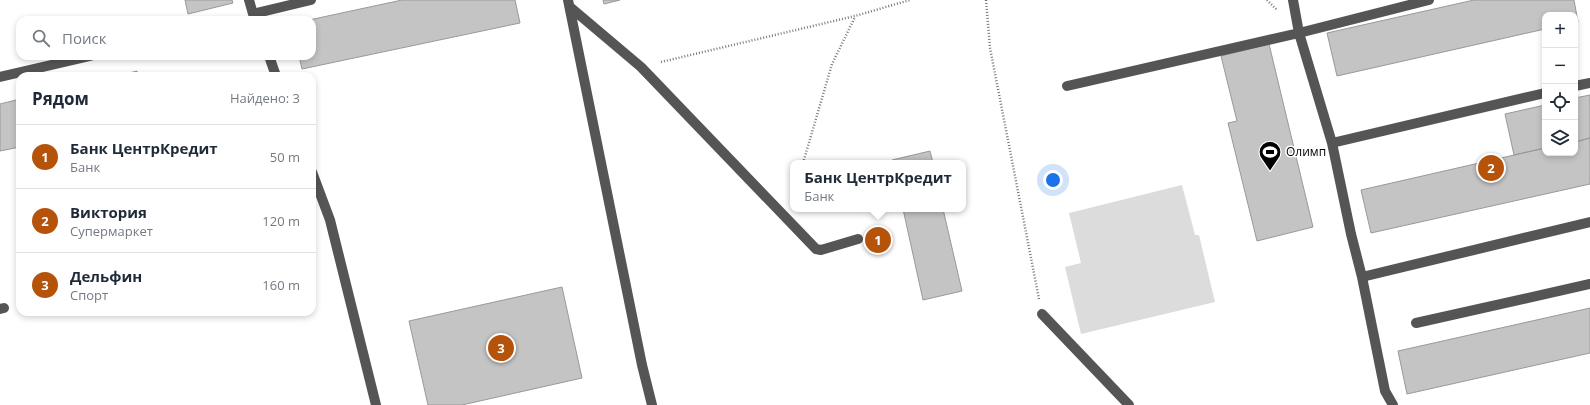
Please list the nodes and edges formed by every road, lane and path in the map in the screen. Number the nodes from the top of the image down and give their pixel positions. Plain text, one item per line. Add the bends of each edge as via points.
1 (250, 0) edge
2 (311, 0) edge
3 (910, 0) edge
4 (986, 0) edge
5 (1293, 0) edge
6 (1429, 0) edge
7 (569, 4) edge
8 (254, 16) edge
9 (257, 16) edge
10 (856, 16) junction
11 (1299, 33) junction
12 (73, 60) edge
13 (270, 60) edge
14 (641, 67) junction
15 (21, 72) edge
16 (275, 72) edge
17 (16, 73) edge
18 (0, 77) edge
19 (1590, 83) edge
20 (1578, 85) edge
21 (1067, 86) dead end
22 (1542, 94) edge
23 (1332, 143) junction
24 (804, 160) edge
25 (316, 183) edge
26 (1590, 222) edge
27 (858, 239) dead end
28 (1362, 277) junction
29 (1590, 284) edge
30 (1042, 314) joint
31 (1416, 323) dead end
32 (376, 405) edge
33 (652, 405) edge
34 (1129, 405) edge
35 (1393, 405) edge

1 - 8 lane
2 - 9 lane
3 - 10 path
4 - 30 path via 990,48
5 - 11 lane
6 - 11 lane
7 - 14 lane
7 - 33 lane
10 - 14 path
10 - 24 path via 832,64
11 - 21 lane
11 - 23 lane
12 - 15 lane
13 - 16 lane
14 - 27 lane via 816,249 821,250
17 - 18 lane
19 - 20 lane
22 - 23 lane
23 - 28 lane
25 - 32 lane via 330,220
26 - 28 lane
28 - 35 lane via 1385,391
29 - 31 lane
30 - 34 lane

